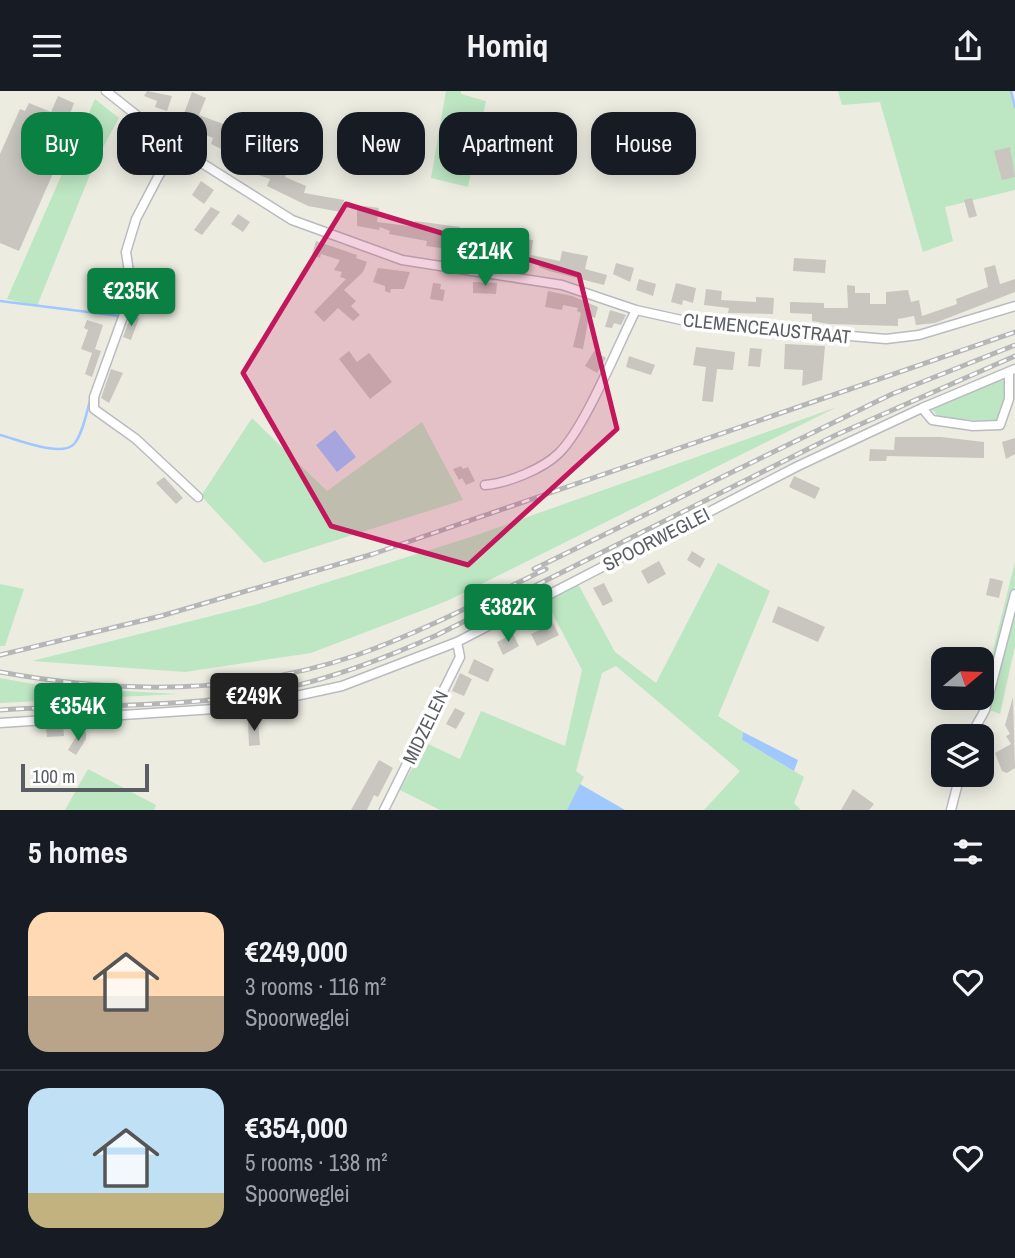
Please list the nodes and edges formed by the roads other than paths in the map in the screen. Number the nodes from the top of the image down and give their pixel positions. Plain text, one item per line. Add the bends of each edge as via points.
1 (106, 91) edge
2 (133, 112) edge
3 (207, 166) edge
4 (160, 175) edge
5 (1015, 306) edge
6 (636, 310) junction
7 (1012, 371) edge
8 (922, 408) junction
9 (485, 485) dead end
10 (198, 497) dead end
11 (1015, 594) edge
12 (457, 642) junction
13 (0, 723) edge
14 (977, 724) edge
15 (957, 787) edge
16 (384, 810) edge
17 (951, 810) edge

1 - 2 street, CLEMENCEAUSTRAAT
3 - 6 street, CLEMENCEAUSTRAAT via 292,219 357,246 419,264 562,285
4 - 10 street via 128,242 132,292 94,397 94,409 144,445
5 - 6 street, CLEMENCEAUSTRAAT via 919,335 886,339 695,323
6 - 9 street via 561,451 532,469
7 - 8 street, SPOORWEGLEI
7 - 8 street via 1000,425 932,420
8 - 12 street, SPOORWEGLEI via 798,466
11 - 14 street via 985,709
12 - 13 street, SPOORWEGLEI via 342,686 245,707
12 - 16 street, MIDZELEN via 460,657
15 - 17 street

